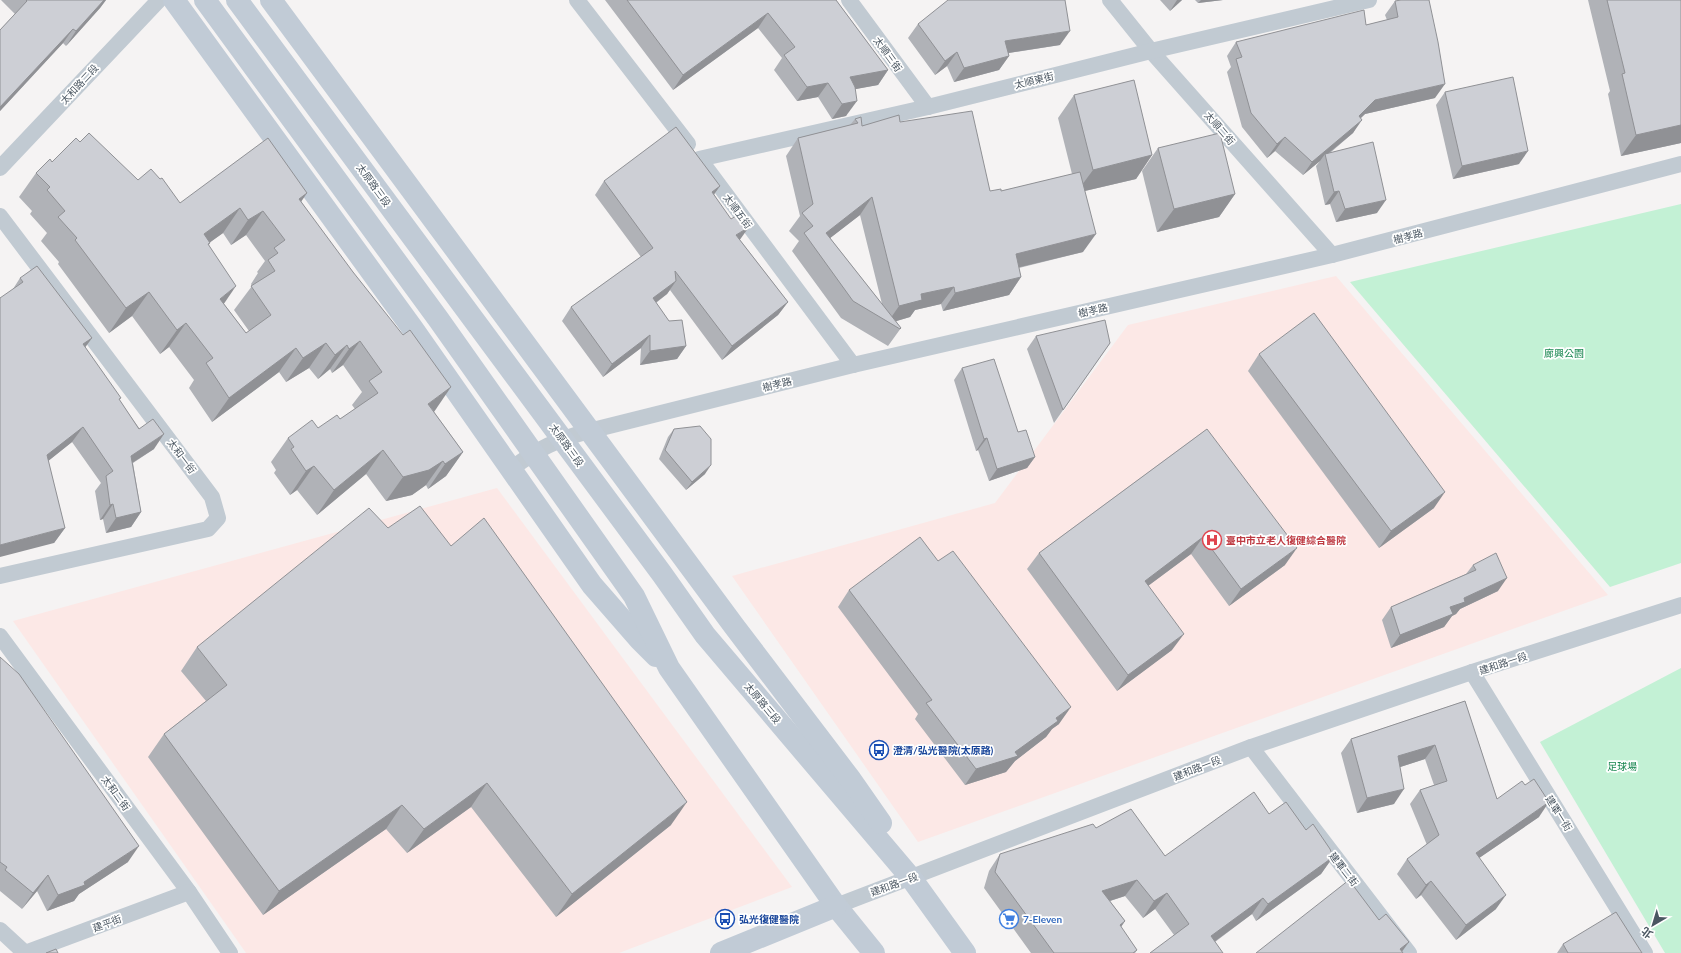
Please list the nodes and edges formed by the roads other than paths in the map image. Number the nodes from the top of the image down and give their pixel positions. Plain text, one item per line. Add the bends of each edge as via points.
1 (159, 0) edge
2 (174, 0) edge
3 (205, 0) edge
4 (238, 0) edge
5 (271, 0) edge
6 (577, 0) edge
7 (849, 0) edge
8 (1110, 0) edge
9 (1369, 0) edge
10 (1152, 51) junction
11 (928, 107) junction
12 (699, 159) junction
13 (1681, 164) edge
14 (0, 168) edge
15 (0, 216) edge
16 (1332, 256) junction
17 (853, 365) junction
18 (589, 430) junction
19 (562, 438) junction
20 (533, 453) junction
21 (511, 469) junction
22 (0, 576) edge
23 (1681, 605) edge
24 (0, 636) edge
25 (669, 668) junction
26 (1472, 672) junction
27 (1251, 747) junction
28 (911, 878) junction
29 (189, 892) junction
30 (836, 906) junction
31 (0, 930) edge
32 (25, 953) edge
33 (230, 953) edge
34 (721, 953) edge
35 (874, 953) edge
36 (965, 953) edge
37 (1409, 953) edge
38 (1645, 953) edge

1 - 14 street, 太和路二段
2 - 21 main road via 413,329
3 - 20 main road
4 - 19 main road, 太原路三段
5 - 18 main road, 太原路三段
6 - 12 street, 太順五街
7 - 11 street, 太順三街
8 - 10 street, 太順二街
9 - 10 street, 太順東街
10 - 11 street, 太順東街
10 - 16 street, 太順二街
11 - 12 street, 太順東街
12 - 17 street, 太順五街
13 - 16 street, 樹孝路
15 - 22 street, 太和一街 via 212,497 218,518 208,529
16 - 17 street, 樹孝路
17 - 18 street, 樹孝路
18 - 19 street, 樹孝路
18 - 28 main road, 太原路三段 via 851,780 884,829
19 - 20 street, 樹孝路
19 - 28 main road, 太原路三段 via 705,635
20 - 21 street, 樹孝路
20 - 25 main road via 634,596
21 - 25 main road via 592,585 640,640
23 - 26 street, 建和路一段
24 - 29 street, 太和二街
25 - 30 main road
26 - 27 street, 建和路一段
26 - 38 street, 建軍一街
27 - 28 street, 建和路一段
27 - 37 street, 建軍二街
28 - 30 street, 建和路一段
28 - 36 main road, 太原路三段
29 - 32 street, 建平街
29 - 33 street, 太和二街
30 - 34 main road, 建和路一段
30 - 35 main road
31 - 32 street

